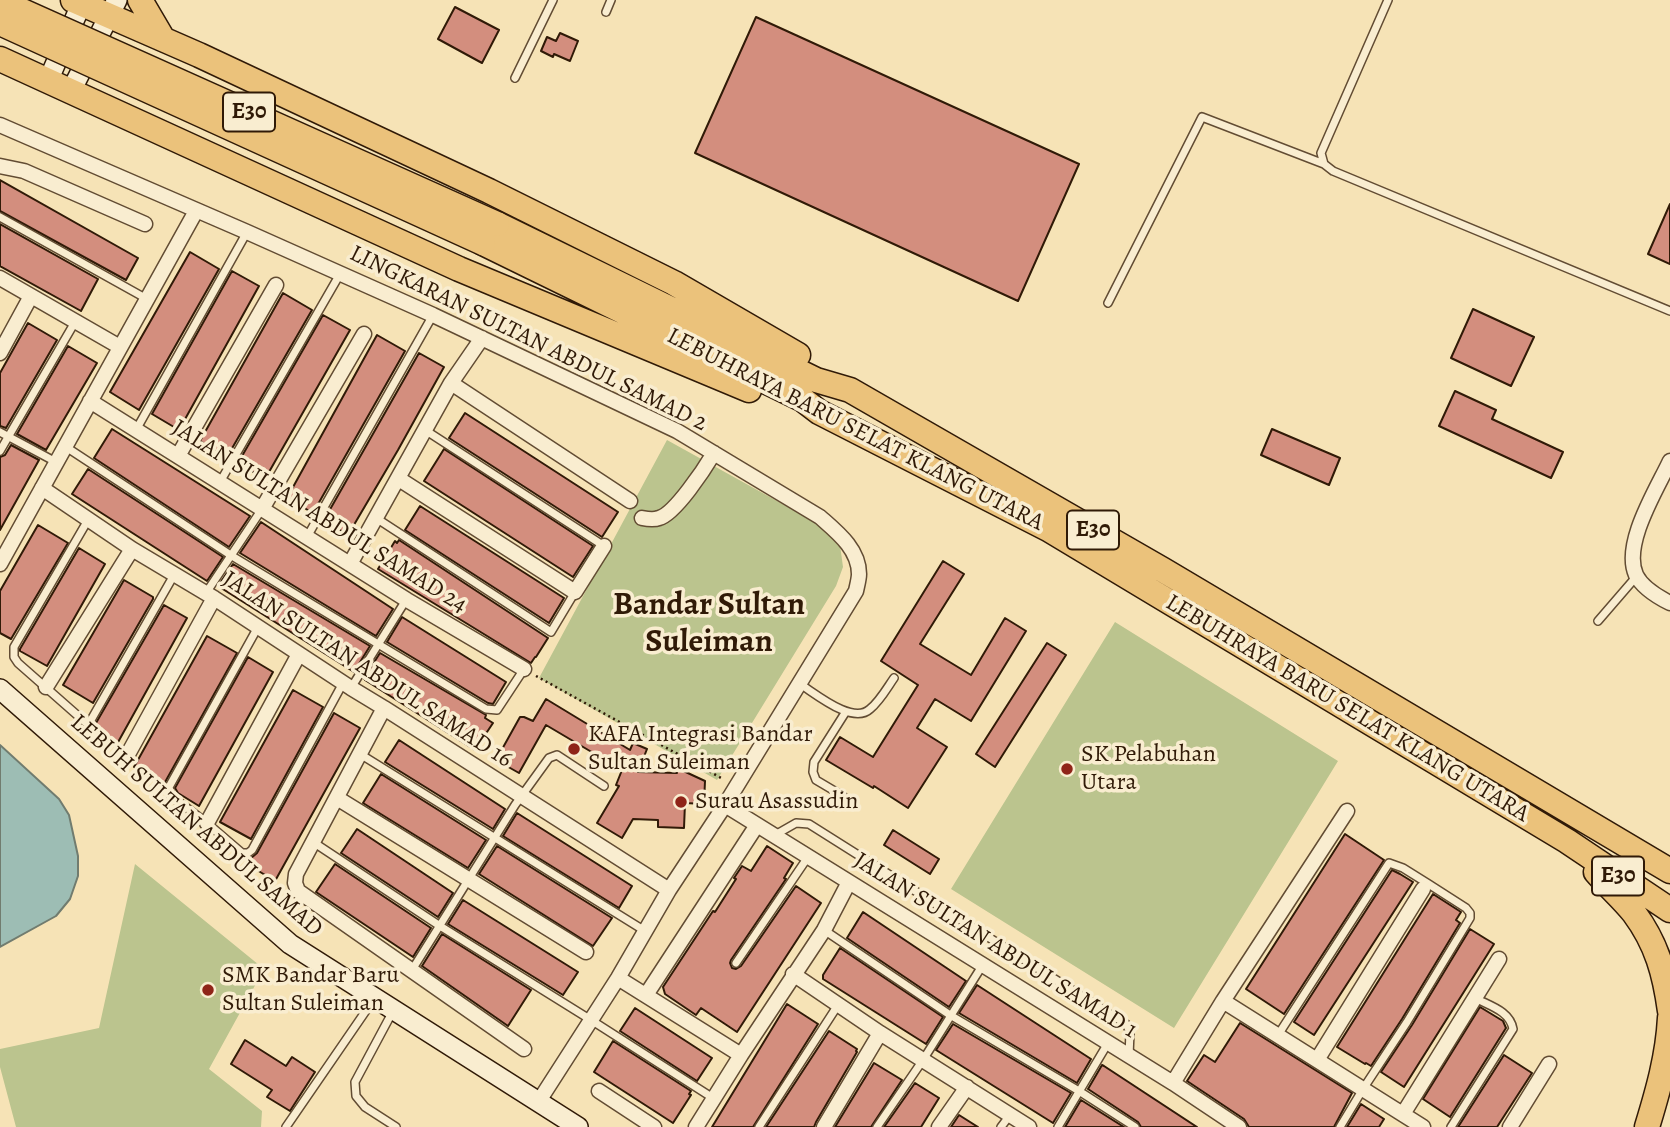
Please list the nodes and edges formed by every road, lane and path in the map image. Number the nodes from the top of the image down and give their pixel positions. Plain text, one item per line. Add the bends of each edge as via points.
1 (140, 0) edge
2 (553, 0) edge
3 (611, 0) edge
4 (1388, 0) edge
5 (0, 1) edge
6 (79, 1) edge
7 (113, 8) edge
8 (606, 12) dead end
9 (0, 23) edge
10 (163, 39) junction
11 (0, 59) edge
12 (515, 78) dead end
13 (48, 81) junction
14 (71, 91) junction
15 (0, 125) edge
16 (1324, 164) junction
17 (0, 166) edge
18 (196, 211) junction
19 (0, 217) edge
20 (145, 224) dead end
21 (247, 232) junction
22 (490, 233) junction
23 (341, 274) junction
24 (0, 278) edge
25 (276, 285) dead end
26 (31, 296) junction
27 (147, 299) junction
28 (1108, 303) dead end
29 (1670, 311) edge
30 (433, 315) junction
31 (75, 321) junction
32 (364, 334) dead end
33 (482, 338) junction
34 (120, 347) junction
35 (0, 352) edge
36 (451, 383) junction
37 (850, 390) junction
38 (90, 401) junction
39 (819, 412) junction
40 (136, 430) junction
41 (425, 430) junction
42 (0, 432) edge
43 (8, 437) junction
44 (65, 446) junction
45 (0, 451) edge
46 (714, 453) junction
47 (178, 456) junction
48 (1670, 461) edge
49 (57, 462) junction
50 (399, 479) junction
51 (220, 483) junction
52 (42, 488) junction
53 (629, 501) dead end
54 (262, 509) junction
55 (376, 518) junction
56 (642, 518) dead end
57 (88, 520) junction
58 (307, 537) junction
59 (604, 546) joint
60 (132, 549) junction
61 (232, 556) junction
62 (0, 564) edge
63 (350, 564) junction
64 (174, 575) junction
65 (1637, 577) junction
66 (575, 592) junction
67 (210, 596) junction
68 (407, 600) junction
69 (1670, 603) edge
70 (1598, 621) dead end
71 (258, 627) junction
72 (378, 645) junction
73 (299, 654) junction
74 (524, 669) junction
75 (894, 678) dead end
76 (800, 684) junction
77 (347, 685) junction
78 (46, 687) junction
79 (0, 689) edge
80 (384, 708) junction
81 (845, 713) junction
82 (360, 754) junction
83 (127, 756) dead end
84 (604, 786) dead end
85 (736, 787) junction
86 (521, 796) junction
87 (843, 796) dead end
88 (337, 798) junction
89 (725, 805) junction
90 (1347, 811) dead end
91 (207, 823) junction
92 (757, 825) junction
93 (774, 835) junction
94 (494, 838) junction
95 (1567, 841) junction
96 (313, 842) junction
97 (808, 857) junction
98 (1670, 872) edge
99 (469, 880) junction
100 (849, 882) junction
101 (1425, 886) junction
102 (669, 890) junction
103 (1670, 910) edge
104 (440, 926) junction
105 (824, 930) junction
106 (645, 932) junction
107 (586, 952) dead end
108 (1499, 959) dead end
109 (736, 963) dead end
110 (982, 966) junction
111 (412, 970) junction
112 (793, 974) junction
113 (618, 978) junction
114 (646, 995) junction
115 (375, 998) junction
116 (1475, 998) junction
117 (1223, 1002) junction
118 (838, 1005) junction
119 (394, 1010) junction
120 (1670, 1011) edge
121 (950, 1015) junction
122 (1670, 1018) edge
123 (591, 1020) junction
124 (880, 1033) junction
125 (1278, 1036) junction
126 (1108, 1043) junction
127 (524, 1049) dead end
128 (741, 1055) junction
129 (1129, 1056) junction
130 (923, 1060) junction
131 (1317, 1060) junction
132 (1549, 1064) dead end
133 (1172, 1083) junction
134 (967, 1087) junction
135 (1363, 1089) junction
136 (1079, 1090) junction
137 (599, 1091) dead end
138 (714, 1099) junction
139 (539, 1101) junction
140 (1403, 1114) junction
141 (1010, 1115) junction
142 (286, 1127) edge
143 (396, 1127) edge
144 (578, 1127) edge
145 (654, 1127) edge
146 (696, 1127) edge
147 (759, 1127) edge
148 (824, 1127) edge
149 (877, 1127) edge
150 (939, 1127) edge
151 (1001, 1127) edge
152 (1029, 1127) edge
153 (1058, 1127) edge
154 (1135, 1127) edge
155 (1239, 1127) edge
156 (1340, 1127) edge
157 (1423, 1127) edge
158 (1451, 1127) edge
159 (1510, 1127) edge
160 (1647, 1127) edge

1 - 10 highway
2 - 12 lane
3 - 8 lane
4 - 16 lane via 1321,153
5 - 22 highway, LEBUHRAYA BARU SELAT KLANG UTARA / E30, bridge
6 - 7 highway
6 - 13 street
7 - 10 highway
7 - 14 street
9 - 22 highway, LEBUHRAYA BARU SELAT KLANG UTARA / E30, bridge
10 - 37 highway via 489,191 674,284
11 - 13 highway
13 - 14 highway
14 - 39 highway via 458,269 796,410
15 - 18 street, LINGKARAN SULTAN ABDUL SAMAD 2
16 - 28 lane via 1202,117
16 - 29 lane
17 - 20 street via 24,171
18 - 21 street, LINGKARAN SULTAN ABDUL SAMAD 2
18 - 27 street
19 - 27 lane
21 - 23 street, LINGKARAN SULTAN ABDUL SAMAD 2
21 - 40 lane
22 - 37 highway, LEBUHRAYA BARU SELAT KLANG UTARA / E30 via 816,380
22 - 39 highway, LEBUHRAYA BARU SELAT KLANG UTARA / E30
23 - 30 street, LINGKARAN SULTAN ABDUL SAMAD 2
23 - 51 lane
24 - 26 street
25 - 47 street
26 - 31 street
26 - 35 street
27 - 34 street
30 - 33 street, LINGKARAN SULTAN ABDUL SAMAD 2
30 - 58 lane
31 - 34 street
31 - 43 lane
32 - 54 street
33 - 36 street
33 - 46 street, LINGKARAN SULTAN ABDUL SAMAD 2 via 677,430
34 - 38 street
36 - 41 street
36 - 53 street
37 - 98 highway, LEBUHRAYA BARU SELAT KLANG UTARA / E30
38 - 40 street, JALAN SULTAN ABDUL SAMAD 24
38 - 44 street
39 - 95 highway, LEBUHRAYA BARU SELAT KLANG UTARA / E30 via 1048,529
40 - 47 street, JALAN SULTAN ABDUL SAMAD 24
41 - 50 street
41 - 59 lane
42 - 43 lane
43 - 45 lane
43 - 49 lane
44 - 49 street
44 - 61 lane
46 - 56 street via 669,513
46 - 76 street, LINGKARAN SULTAN ABDUL SAMAD 2 via 820,517 854,552 859,572 856,591
47 - 51 street, JALAN SULTAN ABDUL SAMAD 24
48 - 65 street via 1638,530 1632,555
49 - 52 street
50 - 55 street
50 - 66 street
51 - 54 street, JALAN SULTAN ABDUL SAMAD 24
52 - 57 street, JALAN SULTAN ABDUL SAMAD 16
52 - 62 street
54 - 58 street, JALAN SULTAN ABDUL SAMAD 24
54 - 61 lane
55 - 63 street
55 - 66 lane via 551,632
57 - 60 street, JALAN SULTAN ABDUL SAMAD 16
57 - 78 lane via 14,647 18,663
58 - 63 street, JALAN SULTAN ABDUL SAMAD 24
59 - 66 street
60 - 64 street, JALAN SULTAN ABDUL SAMAD 16
60 - 78 street
61 - 67 lane
61 - 72 lane
63 - 68 street, JALAN SULTAN ABDUL SAMAD 24
64 - 67 street, JALAN SULTAN ABDUL SAMAD 16
64 - 78 lane via 89,722
65 - 69 street
65 - 70 lane
67 - 71 street, JALAN SULTAN ABDUL SAMAD 16
67 - 83 street
68 - 72 lane
68 - 74 street, JALAN SULTAN ABDUL SAMAD 24
71 - 73 street, JALAN SULTAN ABDUL SAMAD 16
71 - 91 lane via 169,787 171,796
72 - 74 lane via 492,711
72 - 77 lane
73 - 77 street, JALAN SULTAN ABDUL SAMAD 16
73 - 91 street
74 - 85 path
75 - 81 lane via 869,711
76 - 81 lane
76 - 85 street, LINGKARAN SULTAN ABDUL SAMAD 2
77 - 80 street, JALAN SULTAN ABDUL SAMAD 16
77 - 91 lane via 252,850 242,853
79 - 115 street, LEBUH SULTAN ABDUL SAMAD via 290,944
80 - 82 street
80 - 86 street, JALAN SULTAN ABDUL SAMAD 16
81 - 87 lane via 814,762 813,772 816,780
82 - 88 street
82 - 94 lane
84 - 86 lane via 557,755 549,758
85 - 89 street, LINGKARAN SULTAN ABDUL SAMAD 2
86 - 94 lane
86 - 102 street, JALAN SULTAN ABDUL SAMAD 16
88 - 96 street
88 - 99 street
89 - 92 street, JALAN SULTAN ABDUL SAMAD 1
89 - 102 street, LINGKARAN SULTAN ABDUL SAMAD 2
90 - 117 street
92 - 93 street, JALAN SULTAN ABDUL SAMAD 1
92 - 114 street
93 - 97 street, JALAN SULTAN ABDUL SAMAD 1
93 - 129 lane via 796,823 809,824 1126,1024
94 - 99 lane
94 - 106 lane
95 - 103 highway, LEBUHRAYA BARU SELAT KLANG UTARA / E30
95 - 120 highway via 1633,913 1654,947
96 - 104 lane
96 - 111 street via 296,874 298,891
97 - 100 street, JALAN SULTAN ABDUL SAMAD 1
97 - 109 lane
99 - 104 lane
99 - 107 street
100 - 105 street
100 - 110 street, JALAN SULTAN ABDUL SAMAD 1
101 - 125 lane via 1389,863
101 - 131 street
101 - 135 lane via 1466,908 1469,918
102 - 106 street, LINGKARAN SULTAN ABDUL SAMAD 2
104 - 111 lane
104 - 123 lane
105 - 112 street
105 - 121 lane
106 - 113 street, LINGKARAN SULTAN ABDUL SAMAD 2
108 - 116 street
110 - 121 lane
110 - 126 street, JALAN SULTAN ABDUL SAMAD 1
111 - 127 street
112 - 118 street
112 - 128 street
113 - 114 street
113 - 123 street, LINGKARAN SULTAN ABDUL SAMAD 2
114 - 128 street
115 - 119 street, LEBUH SULTAN ABDUL SAMAD
115 - 142 lane
116 - 140 street
116 - 158 lane via 1506,1014 1513,1029
117 - 125 street
117 - 133 street
118 - 124 street
118 - 147 lane
119 - 139 street, LEBUH SULTAN ABDUL SAMAD
119 - 143 lane via 355,1082 356,1096 365,1107
121 - 130 lane
121 - 136 lane
122 - 160 highway via 1668,1045
123 - 138 lane
123 - 139 street, LINGKARAN SULTAN ABDUL SAMAD 2
124 - 130 street
124 - 148 street
125 - 131 street
126 - 129 street, JALAN SULTAN ABDUL SAMAD 1
126 - 136 lane
128 - 138 street
129 - 133 street, JALAN SULTAN ABDUL SAMAD 1
130 - 134 street
130 - 149 lane
131 - 135 street
132 - 159 street
133 - 155 street, JALAN SULTAN ABDUL SAMAD 1
134 - 141 street
134 - 150 street
135 - 140 street
135 - 156 lane
136 - 153 lane
136 - 154 lane
137 - 145 street
138 - 146 street
139 - 144 street, LEBUH SULTAN ABDUL SAMAD
140 - 157 street
141 - 151 lane
141 - 152 street

